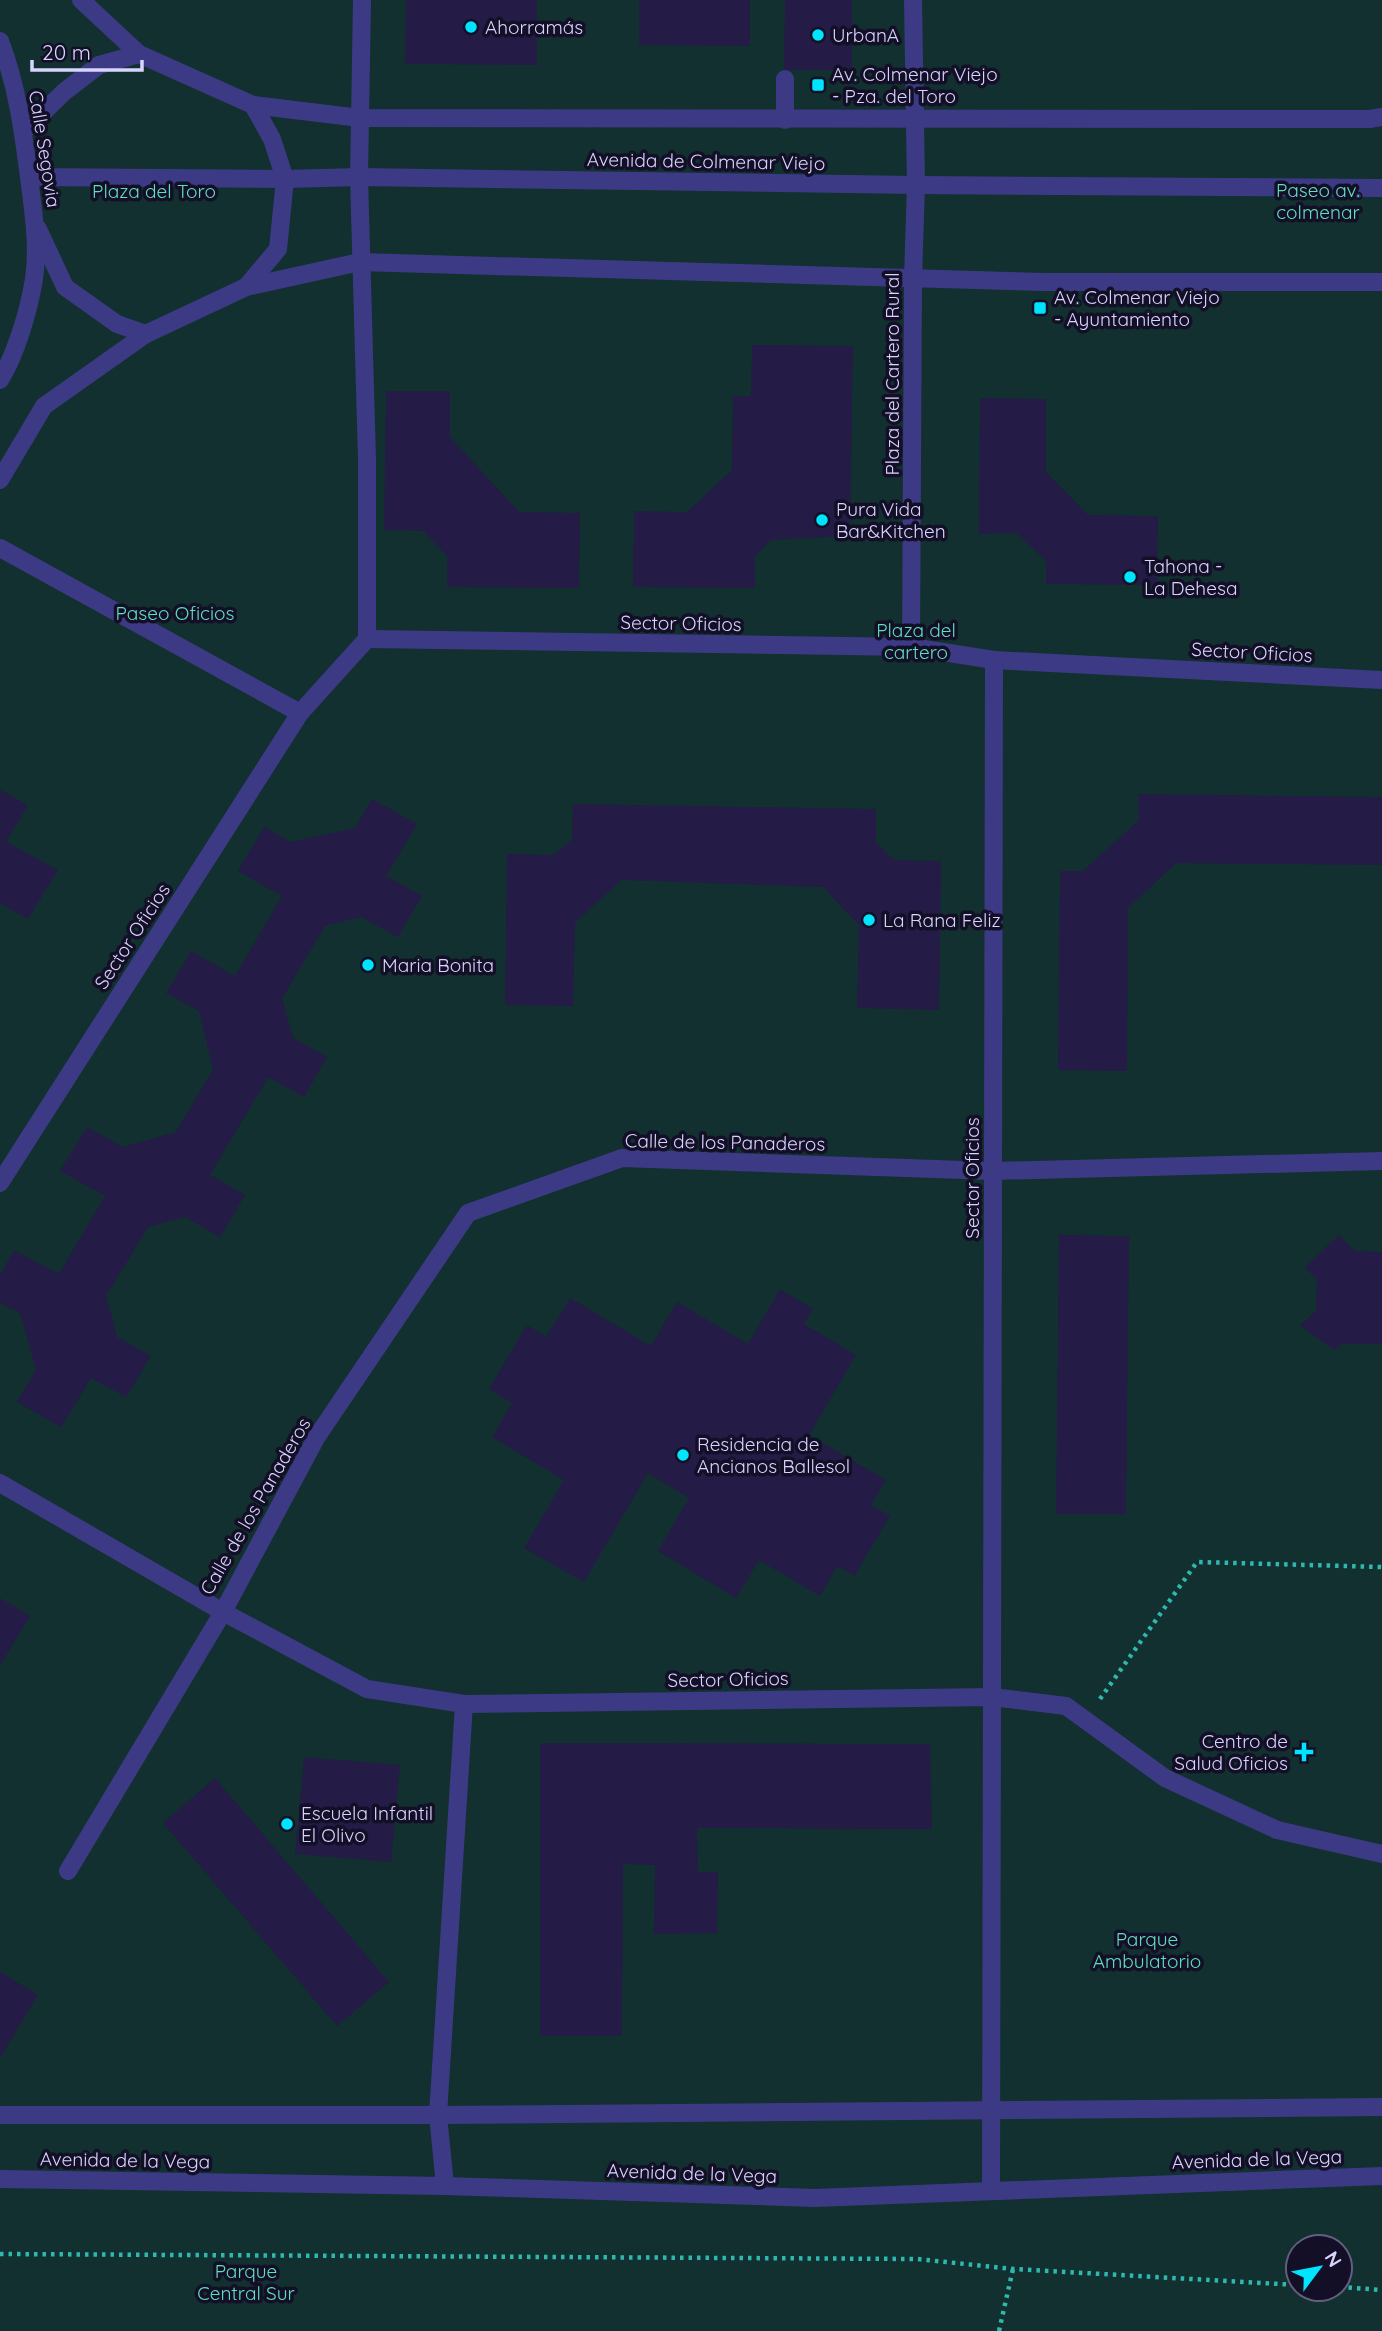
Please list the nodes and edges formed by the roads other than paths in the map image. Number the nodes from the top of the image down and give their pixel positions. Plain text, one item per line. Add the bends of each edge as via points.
1 (80, 0) edge
2 (362, 0) edge
3 (913, 0) edge
4 (0, 41) edge
5 (138, 54) junction
6 (785, 79) dead end
7 (253, 106) junction
8 (1382, 117) edge
9 (360, 118) junction
10 (785, 120) junction
11 (915, 120) junction
12 (24, 131) junction
13 (29, 177) junction
14 (359, 177) junction
15 (285, 179) junction
16 (916, 185) junction
17 (1382, 188) edge
18 (35, 223) junction
19 (360, 262) junction
20 (913, 278) junction
21 (1382, 282) edge
22 (246, 286) junction
23 (146, 334) junction
24 (0, 380) edge
25 (0, 480) edge
26 (0, 548) edge
27 (367, 639) junction
28 (911, 647) junction
29 (994, 660) junction
30 (1382, 680) edge
31 (300, 713) junction
32 (1382, 1161) edge
33 (993, 1171) junction
34 (0, 1183) edge
35 (0, 1483) edge
36 (223, 1612) junction
37 (992, 1697) junction
38 (464, 1704) junction
39 (1382, 1854) edge
40 (68, 1871) dead end
41 (1382, 2107) edge
42 (991, 2109) junction
43 (0, 2115) edge
44 (438, 2115) junction
45 (1382, 2176) edge
46 (0, 2179) edge
47 (445, 2186) junction
48 (991, 2191) junction

1 - 5 street
2 - 9 street
3 - 11 street, Plaza del Cartero Rural
4 - 12 street, Calle Segovia
5 - 7 street, Avenida de Colmenar Viejo
5 - 12 street via 99,65
6 - 10 street
7 - 9 street, Avenida de Colmenar Viejo
7 - 15 street via 272,139
8 - 11 street, Avenida de Colmenar Viejo
9 - 10 street, Avenida de Colmenar Viejo
9 - 14 street
10 - 11 street, Avenida de Colmenar Viejo
11 - 16 street, Plaza del Cartero Rural
12 - 13 street, Calle Segovia
13 - 15 street, Avenida de Colmenar Viejo
13 - 18 street, Calle Segovia
14 - 15 street, Avenida de Colmenar Viejo
14 - 16 street, Avenida de Colmenar Viejo
14 - 19 street
15 - 22 street via 278,250
16 - 17 street, Avenida de Colmenar Viejo
16 - 20 street, Plaza del Cartero Rural
18 - 23 street via 65,287 117,324
18 - 24 street via 34,278 12,360
19 - 20 street
19 - 22 street
19 - 27 street
20 - 21 street
20 - 28 street, Plaza del Cartero Rural
22 - 23 street
23 - 25 street via 44,406
26 - 31 street
27 - 28 street, Sector Oficios
27 - 31 street, Sector Oficios
28 - 29 street, Sector Oficios
29 - 30 street, Sector Oficios
29 - 33 street, Sector Oficios
31 - 34 street, Sector Oficios
32 - 33 street, Calle de los Panaderos
33 - 36 street, Calle de los Panaderos via 622,1158 468,1213 316,1438
33 - 37 street, Sector Oficios
35 - 36 street, Calle de los Panaderos
36 - 38 street, Sector Oficios via 367,1689
36 - 40 street
37 - 38 street, Sector Oficios
37 - 39 street, Sector Oficios via 1066,1706 1165,1778 1277,1830
37 - 42 street, Sector Oficios
38 - 44 street
41 - 42 street
42 - 44 street
42 - 48 street, Sector Oficios
43 - 44 street
44 - 47 street
45 - 48 street, Avenida de la Vega
46 - 47 street, Avenida de la Vega
47 - 48 street, Avenida de la Vega via 815,2198

